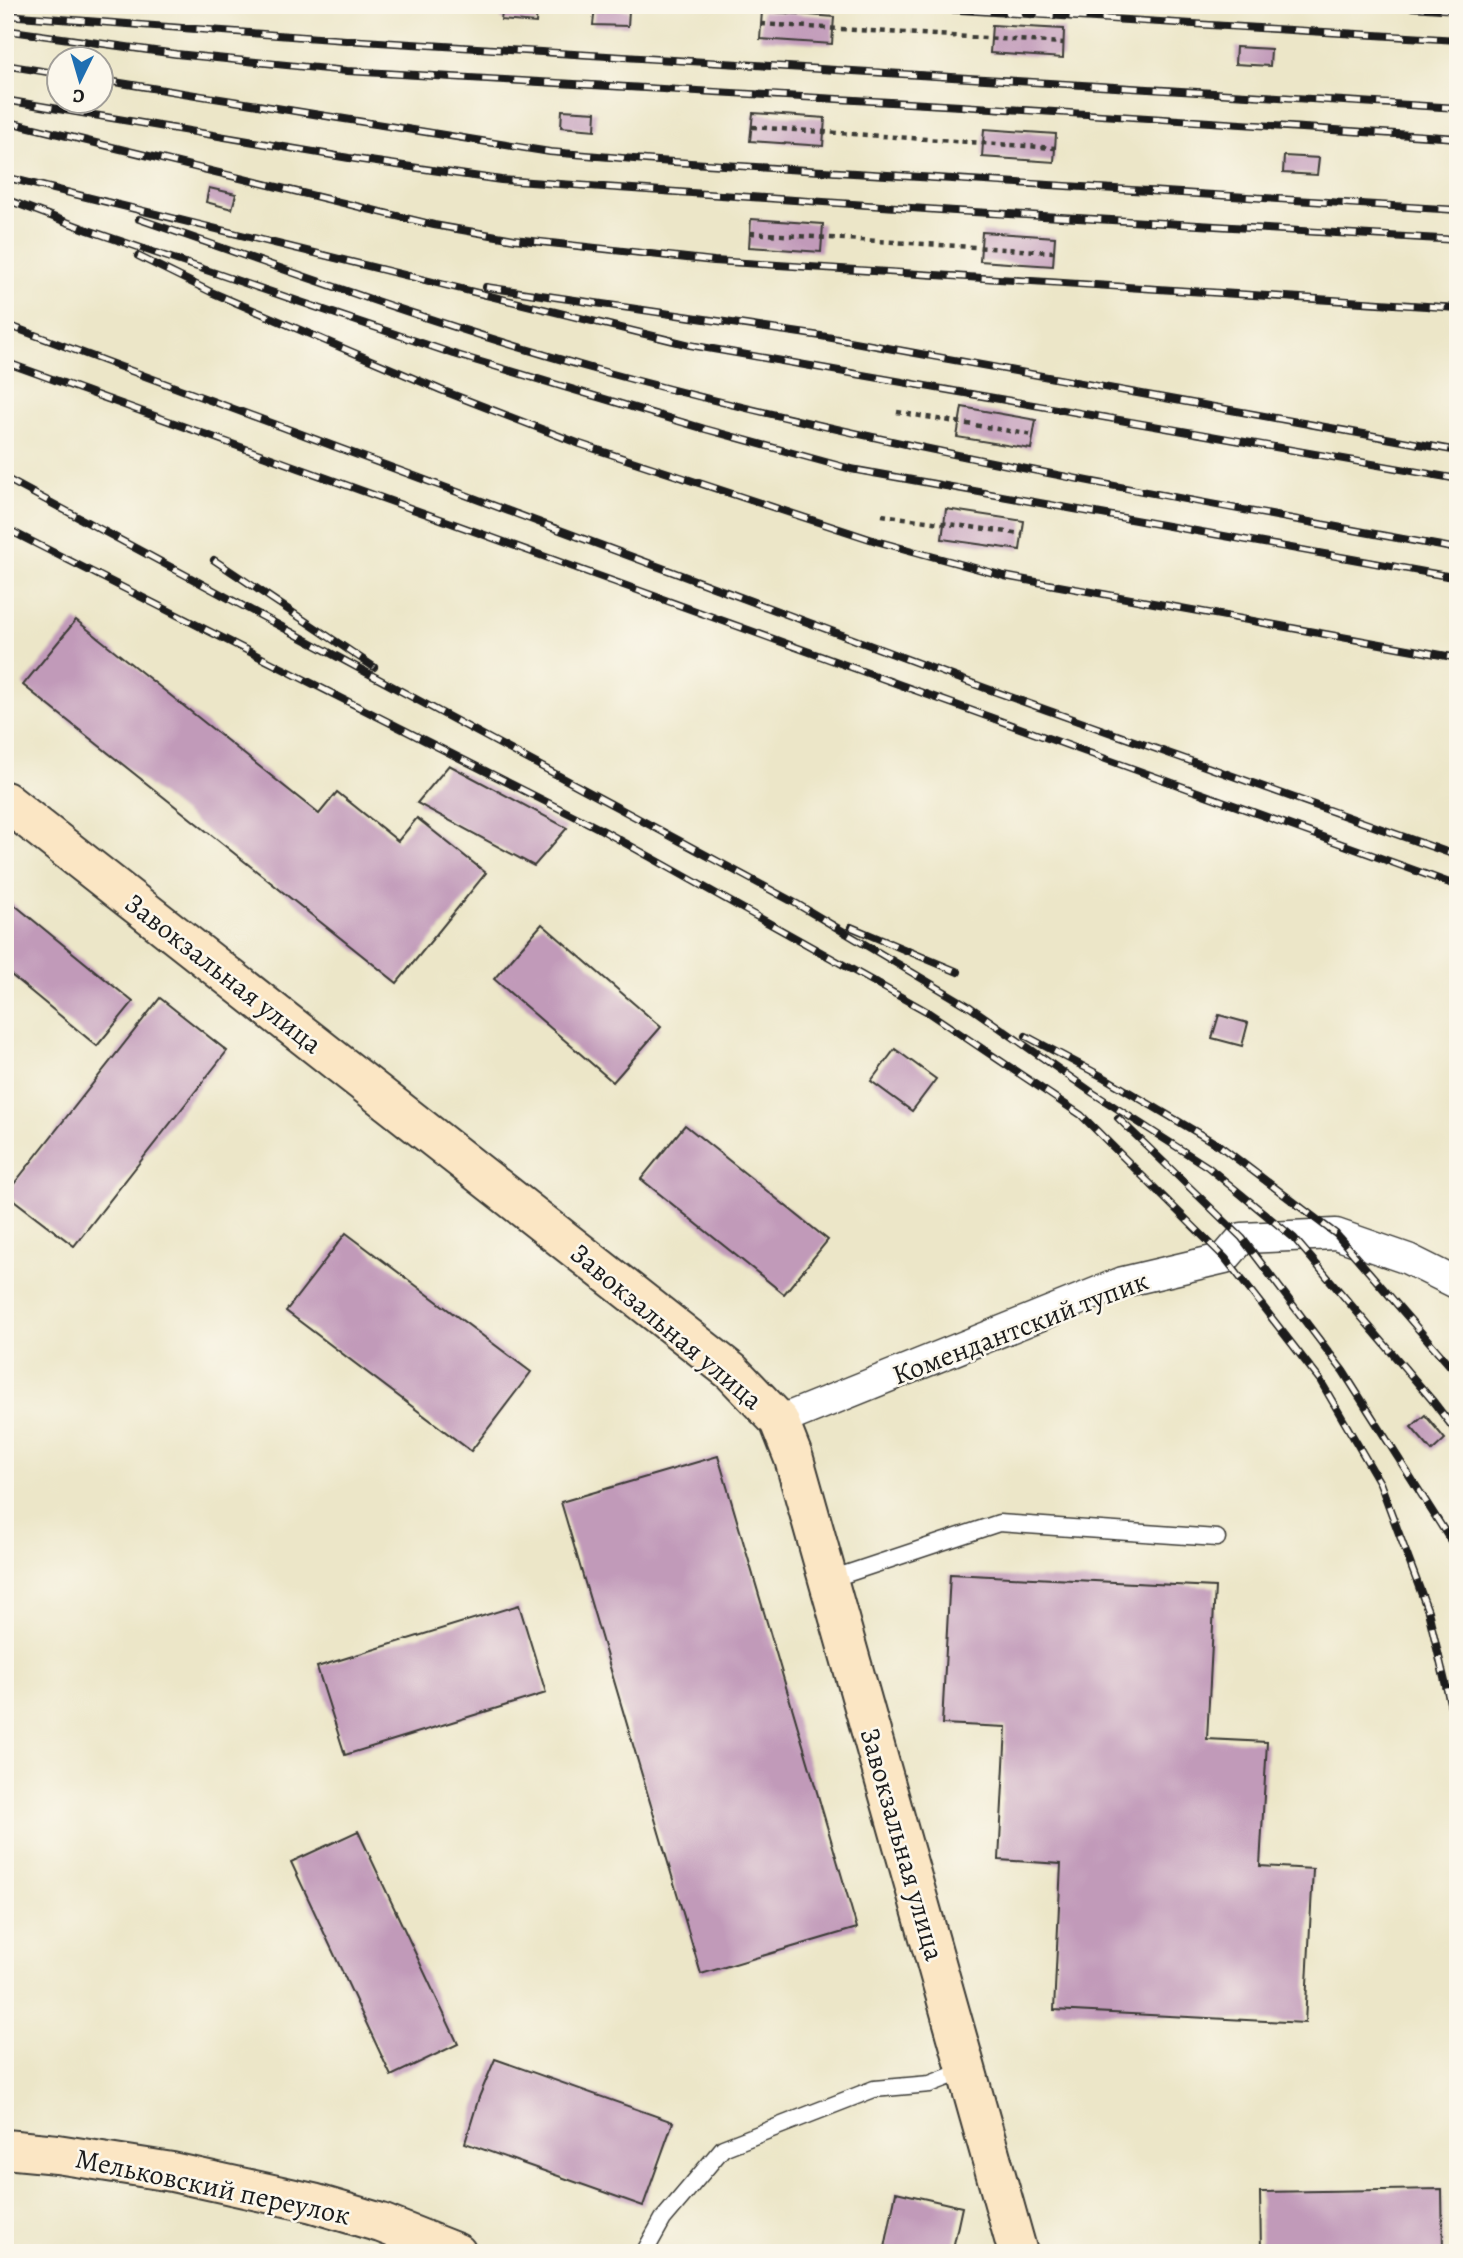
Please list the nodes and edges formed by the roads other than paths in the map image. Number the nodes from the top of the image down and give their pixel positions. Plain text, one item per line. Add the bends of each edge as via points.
1 (5, 801) edge
2 (1458, 1283) edge
3 (779, 1421) junction
4 (1217, 1538) dead end
5 (828, 1580) junction
6 (967, 2070) junction
7 (5, 2149) edge
8 (457, 2253) edge
9 (644, 2253) edge
10 (1018, 2253) edge

1 - 3 main road, Завокзальная улица via 732,1372
2 - 3 street, Комендантский тупик via 1408,1259 1336,1234 1242,1238 1225,1258 1123,1282
3 - 5 main road, Завокзальная улица
4 - 5 lane via 999,1523
5 - 6 main road, Завокзальная улица
6 - 9 lane via 930,2084 874,2089 723,2148 663,2219
6 - 10 main road, Завокзальная улица
7 - 8 main road, Мельковский переулок via 172,2172 313,2203

